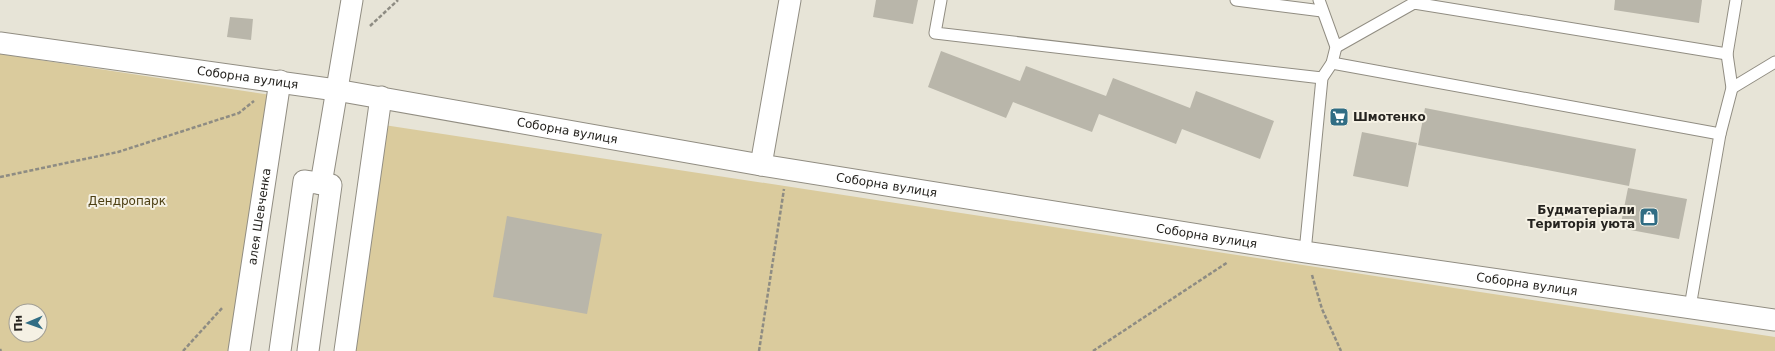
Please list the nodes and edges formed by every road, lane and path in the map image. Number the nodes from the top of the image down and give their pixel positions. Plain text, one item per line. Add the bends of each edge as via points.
1 (352, 0) edge
2 (790, 0) edge
3 (941, 0) edge
4 (1236, 0) edge
5 (1736, 0) edge
6 (1415, 2) edge
7 (1321, 5) edge
8 (0, 43) edge
9 (1336, 47) junction
10 (1727, 54) junction
11 (1775, 62) edge
12 (1332, 63) junction
13 (1322, 78) junction
14 (280, 81) junction
15 (1732, 88) junction
16 (336, 90) junction
17 (381, 97) junction
18 (1720, 134) junction
19 (762, 165) junction
20 (787, 169) junction
21 (0, 177) edge
22 (321, 184) junction
23 (1256, 244) junction
24 (1305, 252) junction
25 (225, 306) dead end
26 (1690, 306) junction
27 (1775, 320) edge
28 (183, 351) edge
29 (240, 351) edge
30 (280, 351) edge
31 (308, 351) edge
32 (345, 351) edge
33 (759, 351) edge
34 (1093, 351) edge
35 (1341, 351) edge

1 - 16 street
2 - 19 street
3 - 13 lane via 935,33
4 - 7 lane
5 - 10 lane
6 - 9 lane
6 - 10 lane
7 - 9 lane
8 - 14 street, Соборна вулиця
9 - 12 lane
10 - 15 lane
11 - 15 lane
12 - 13 lane
12 - 18 lane
13 - 24 lane
14 - 16 street, Соборна вулиця
14 - 21 path via 239,113 118,152
14 - 29 street, алея Шевченка
15 - 18 lane
16 - 17 street, Соборна вулиця
16 - 22 street
17 - 19 street, Соборна вулиця
17 - 32 street
18 - 26 lane
19 - 20 street, Соборна вулиця
20 - 23 street, Соборна вулиця
20 - 33 path
22 - 30 street via 304,181
22 - 31 street via 331,185
23 - 24 street, Соборна вулиця
23 - 34 path
24 - 26 street, Соборна вулиця
24 - 35 path via 1322,309
25 - 28 path
26 - 27 street, Соборна вулиця

